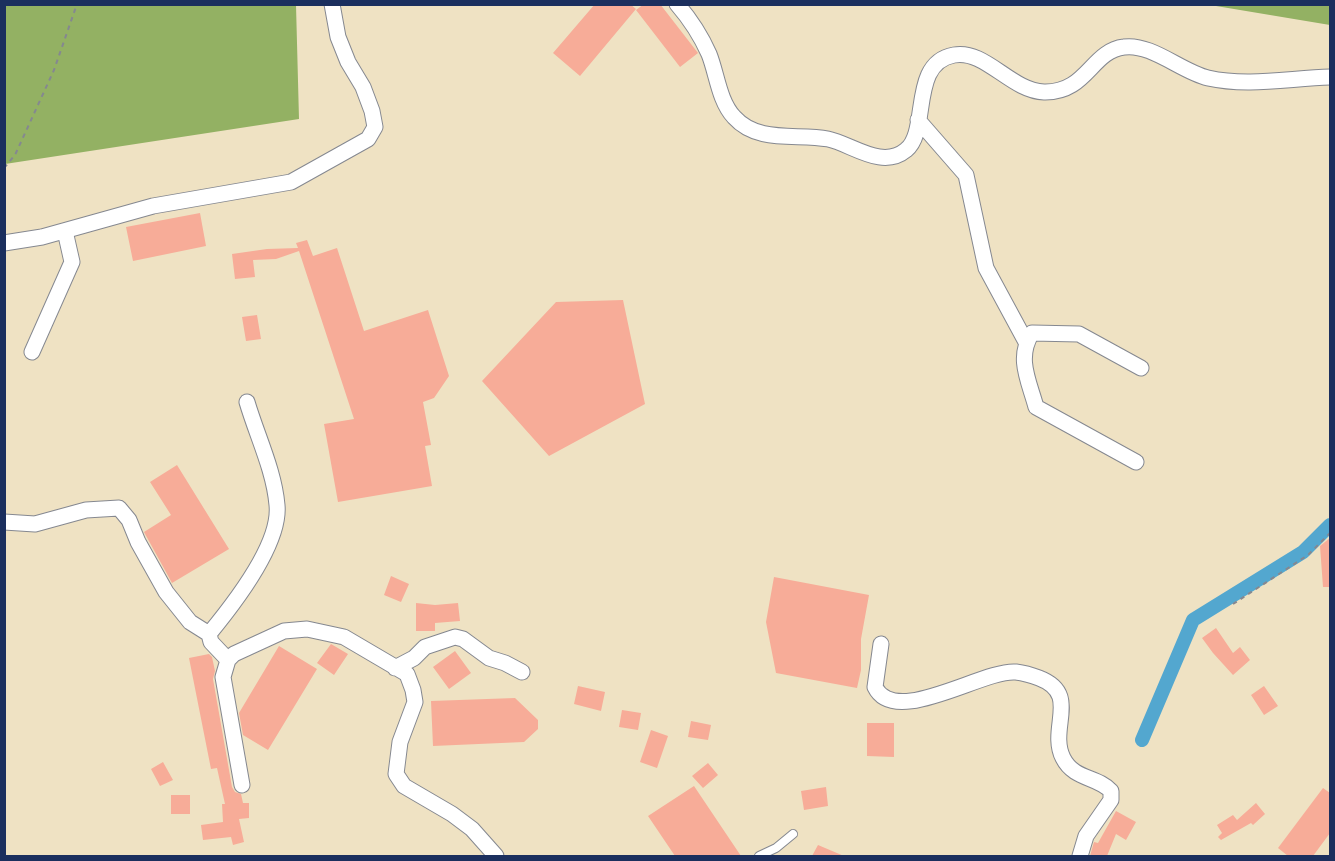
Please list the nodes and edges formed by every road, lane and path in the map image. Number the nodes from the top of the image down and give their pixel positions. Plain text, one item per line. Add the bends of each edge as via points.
1 (77, 4) edge
2 (332, 4) edge
3 (677, 4) edge
4 (1330, 77) edge
5 (918, 120) junction
6 (4, 168) edge
7 (65, 231) junction
8 (4, 243) edge
9 (1026, 342) junction
10 (32, 352) dead end
11 (1141, 368) dead end
12 (247, 402) dead end
13 (1136, 462) dead end
14 (4, 522) edge
15 (1330, 532) edge
16 (1233, 604) dead end
17 (209, 634) junction
18 (881, 644) dead end
19 (228, 660) junction
20 (395, 668) junction
21 (522, 672) dead end
22 (242, 785) dead end
23 (793, 834) dead end
24 (496, 856) edge
25 (759, 856) edge
26 (1080, 856) edge

1 - 6 path via 54,70 15,155
2 - 7 street via 338,37 372,111 375,127 368,139 291,182 153,206
3 - 5 street via 700,36 733,117 748,129 771,135 828,139 865,154 892,156 906,150
4 - 5 street via 1235,82 1206,78 1138,48 1124,47 1112,51 1077,83 1064,90 1041,92 970,55 954,55 932,68
5 - 9 street via 966,176 986,268
7 - 8 street
7 - 10 street via 72,262
9 - 11 street via 1032,333 1079,334
9 - 13 street via 1023,360 1036,407
12 - 17 street via 270,474 276,522 273,535 236,602
14 - 17 street via 36,524 86,510 119,508 166,592 190,622
15 - 16 path via 1308,555
17 - 19 street via 211,642
18 - 26 street via 875,687 890,701 931,697 1006,672 1028,674 1053,685 1061,699 1058,740 1063,758 1075,773 1107,786 1111,795 1086,836
19 - 20 street via 263,639 284,631 307,629 344,637
19 - 22 street via 223,677
20 - 21 street via 425,647 455,637
20 - 24 street via 407,674 415,702 400,742 396,774 404,786 472,829
23 - 25 lane

